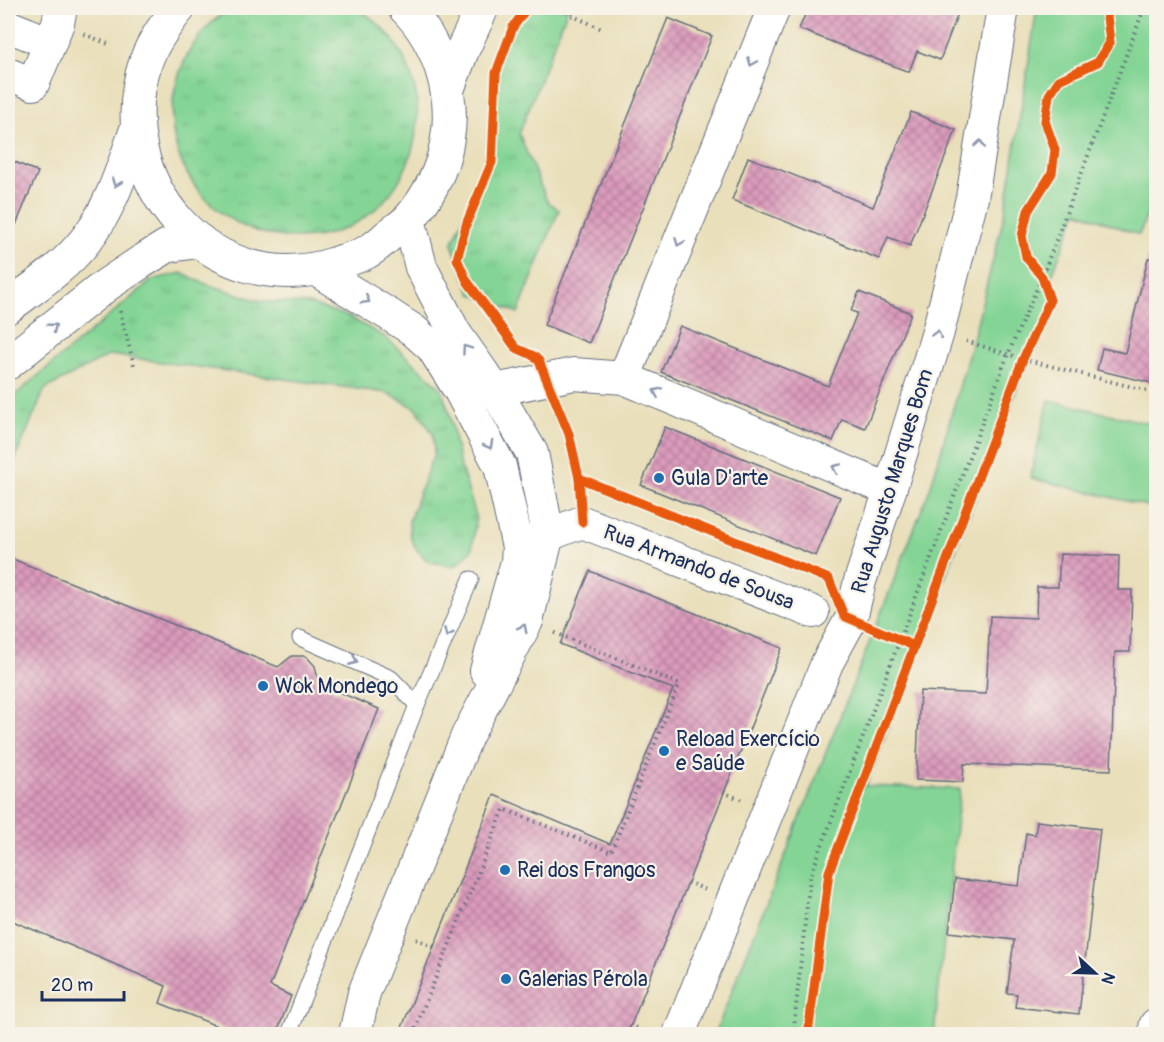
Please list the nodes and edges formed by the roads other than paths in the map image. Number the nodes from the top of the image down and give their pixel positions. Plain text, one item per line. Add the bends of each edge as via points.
1 (62, 8) edge
2 (179, 8) edge
3 (405, 8) edge
4 (482, 8) edge
5 (774, 8) edge
6 (1003, 8) edge
7 (8, 26) edge
8 (50, 43) junction
9 (8, 74) edge
10 (447, 92) junction
11 (137, 128) junction
12 (409, 219) junction
13 (200, 241) junction
14 (316, 270) junction
15 (8, 307) edge
16 (8, 363) edge
17 (624, 378) junction
18 (495, 390) junction
19 (460, 391) junction
20 (890, 490) junction
21 (548, 534) junction
22 (518, 547) junction
23 (471, 579) dead end
24 (860, 581) junction
25 (813, 612) junction
26 (300, 638) dead end
27 (827, 663) junction
28 (417, 705) junction
29 (467, 736) junction
30 (364, 993) junction
31 (1156, 1024) edge
32 (289, 1035) edge
33 (336, 1035) edge
34 (355, 1035) edge
35 (679, 1035) edge
36 (1155, 1035) edge

1 - 8 street
2 - 11 main road via 160,31 146,60 137,94
3 - 10 main road via 416,18 436,52
4 - 10 main road
5 -> 17 street
20 -> 6 street, Rua Augusto Marques Bom via 938,332 972,198
7 - 8 street
8 - 9 street via 33,84
10 - 12 main road via 450,126 443,160 429,191
11 - 13 main road via 143,161 156,192 175,219
11 -> 15 main road via 114,190 85,241 57,269
12 - 14 main road via 366,253
18 -> 12 street via 455,333 421,267
13 - 14 main road via 226,257 255,267 285,272
16 -> 13 main road via 105,285 141,262 167,246
14 -> 19 street via 413,330 432,347
17 - 18 street via 574,374
20 -> 17 street
18 - 19 street
18 - 21 street via 532,453
19 -> 22 street via 500,466
20 - 24 street, Rua Augusto Marques Bom
21 - 22 street, Rua Armando de Sousa
21 - 25 street, Rua Armando de Sousa via 582,522
29 -> 21 street via 527,621
22 - 29 street
23 -> 28 lane
24 - 25 street, Rua Armando de Sousa
24 - 27 street, Rua Augusto Marques Bom via 851,619
25 - 27 street, Rua Armando de Sousa
26 -> 28 lane via 379,671
27 - 35 street, Rua Augusto Marques Bom
28 - 32 lane
29 - 30 street
30 - 33 street
30 - 34 street
31 - 36 main road

